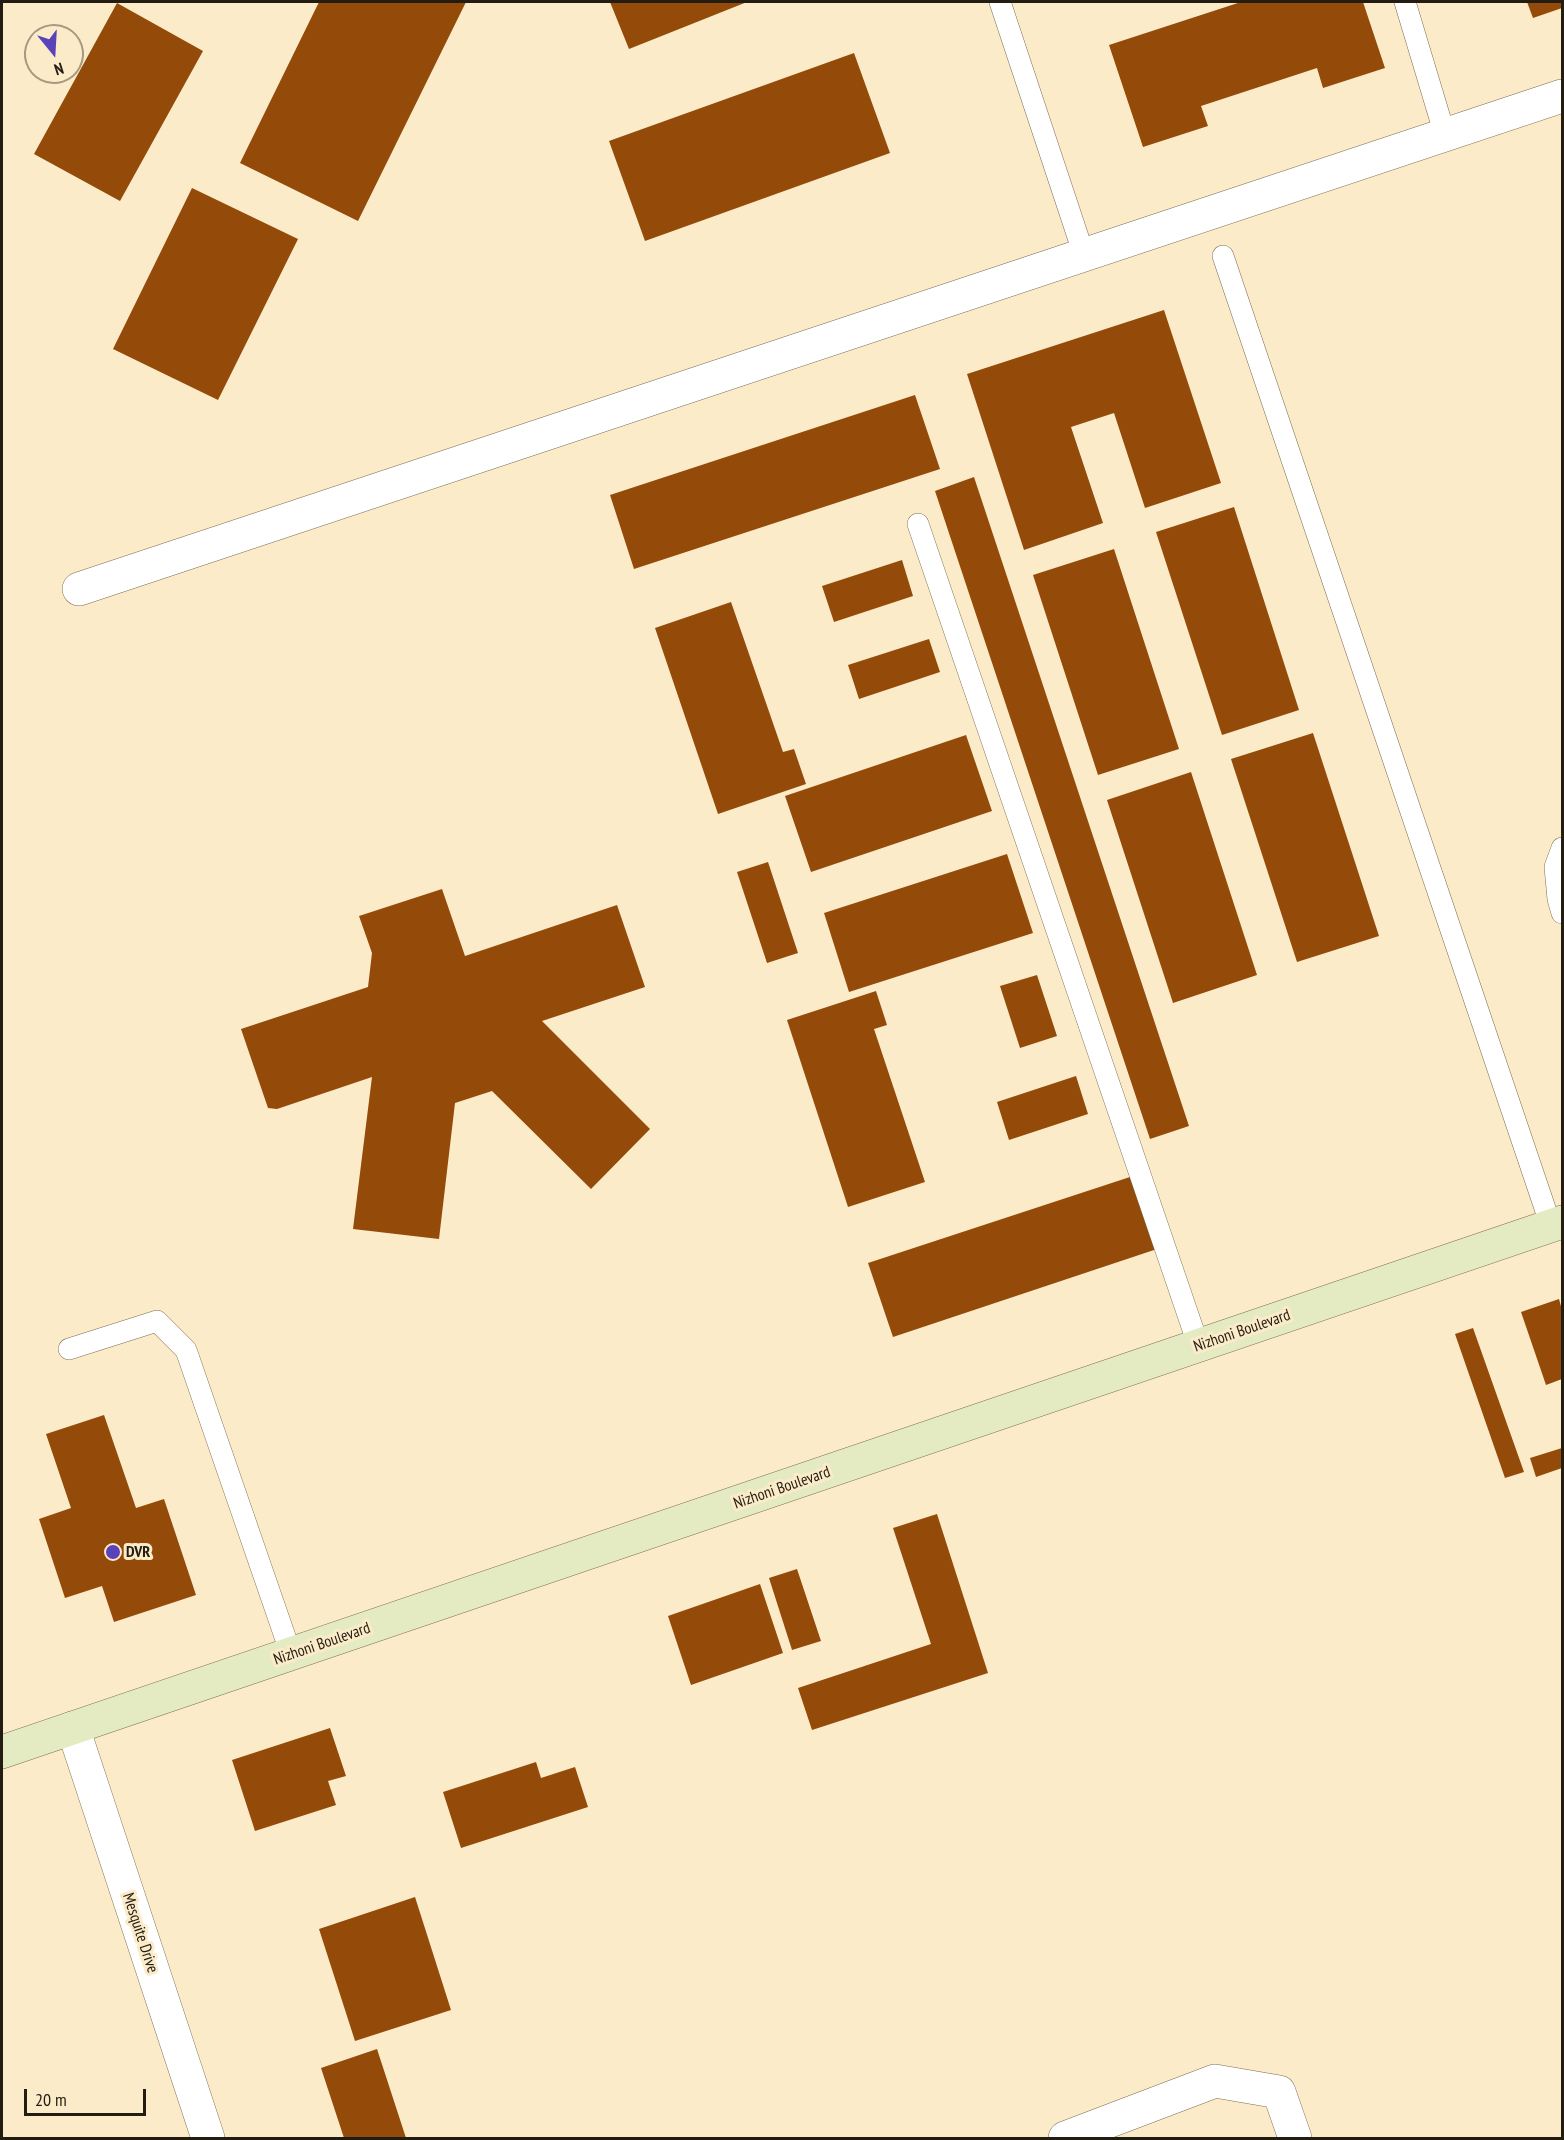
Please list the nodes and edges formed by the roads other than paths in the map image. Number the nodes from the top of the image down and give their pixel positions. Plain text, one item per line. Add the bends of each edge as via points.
1 (1000, 2) edge
2 (1405, 2) edge
3 (1563, 96) edge
4 (1445, 135) junction
5 (1084, 255) junction
6 (1224, 256) dead end
7 (918, 524) dead end
8 (79, 589) dead end
9 (1563, 848) edge
10 (1563, 913) edge
11 (1557, 1224) edge
12 (1199, 1347) junction
13 (69, 1349) dead end
14 (291, 1654) junction
15 (73, 1728) junction
16 (2, 1752) edge
17 (208, 2139) edge
18 (1065, 2139) edge
19 (1296, 2139) edge

1 - 5 lane
2 - 4 lane
3 - 4 street
4 - 5 street
5 - 8 street
6 - 11 lane
7 - 12 lane
9 - 10 lane via 1555,867
11 - 12 main road, Nizhoni Boulevard
12 - 14 main road, Nizhoni Boulevard
13 - 14 lane via 157,1321 186,1350
14 - 15 main road, Nizhoni Boulevard
15 - 16 main road, Nizhoni Boulevard
15 - 17 street, Mesquite Drive
18 - 19 street via 1215,2081 1279,2092

